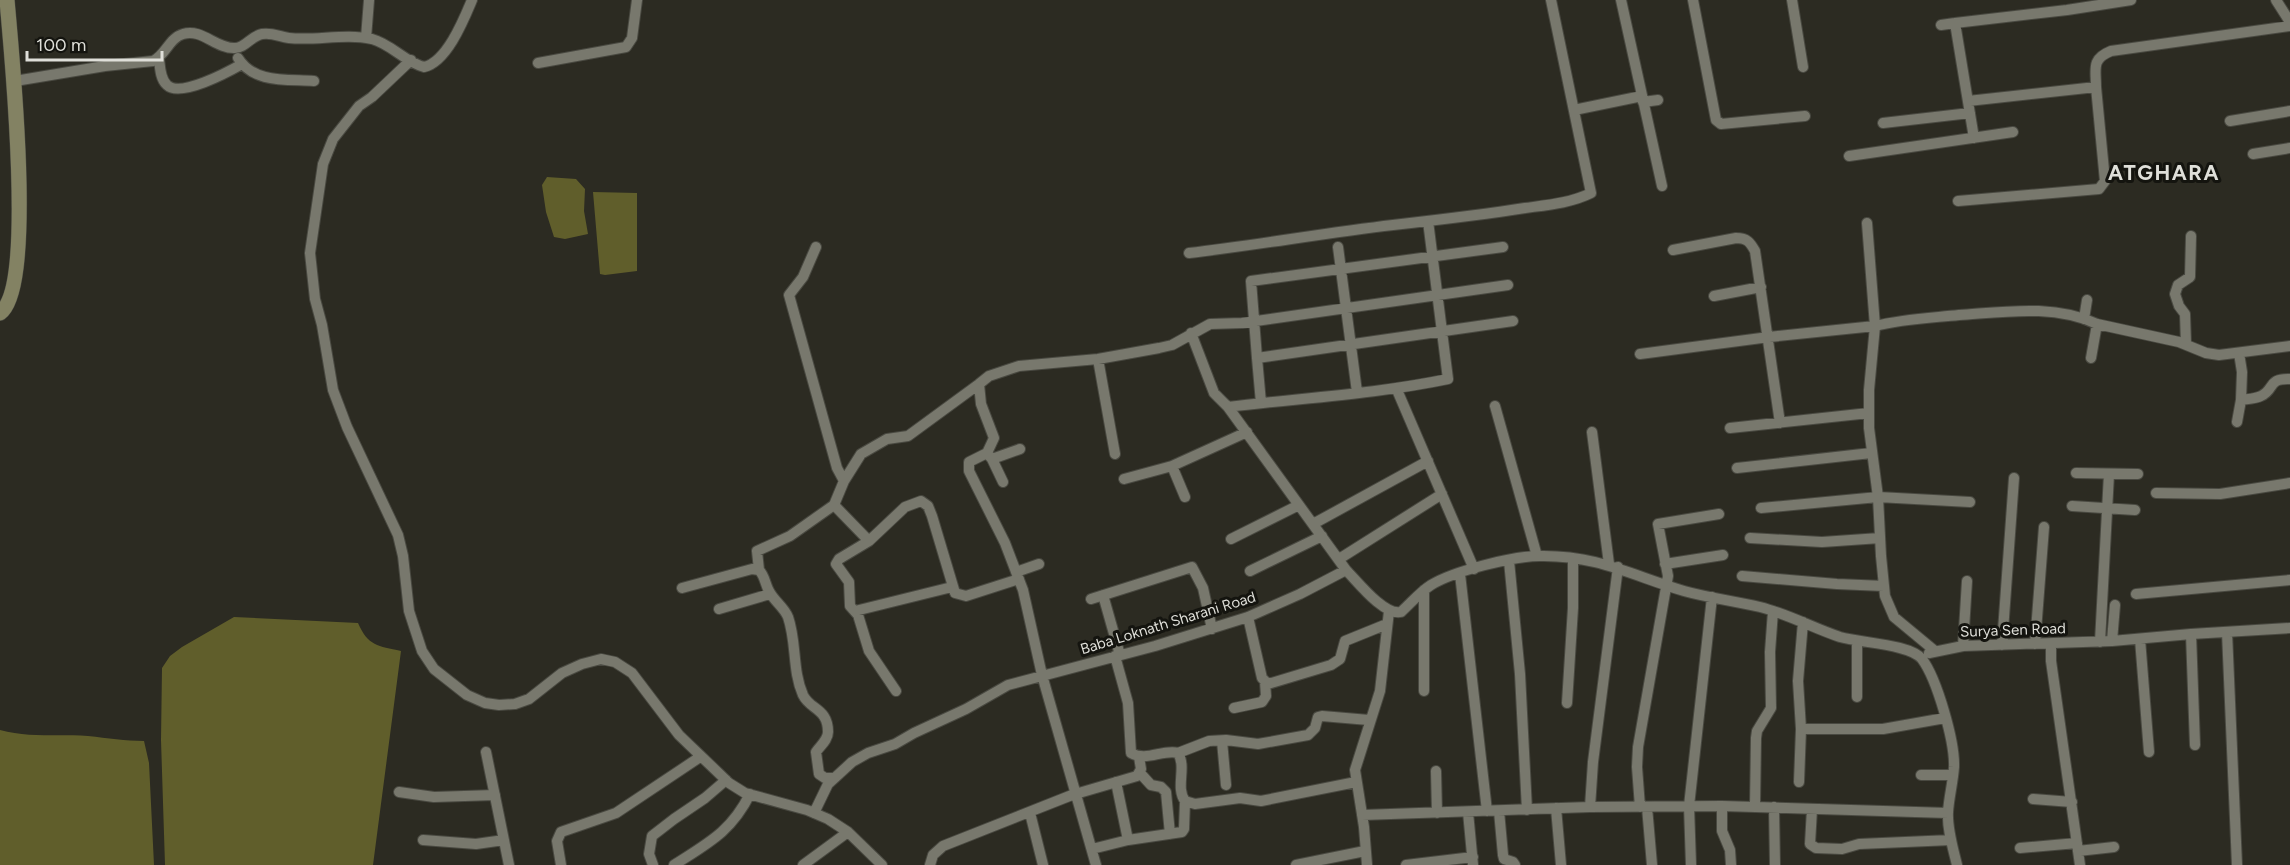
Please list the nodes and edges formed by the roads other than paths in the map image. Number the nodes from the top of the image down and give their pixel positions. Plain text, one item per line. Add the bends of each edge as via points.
1 (8, 0) edge
2 (369, 0) edge
3 (472, 0) edge
4 (637, 0) edge
5 (1551, 0) edge
6 (1621, 0) edge
7 (1693, 0) edge
8 (1792, 0) edge
9 (2131, 0) edge
10 (2276, 0) edge
11 (2066, 5) edge
12 (1954, 23) junction
13 (2290, 24) edge
14 (1941, 25) dead end
15 (366, 38) junction
16 (237, 48) junction
17 (159, 58) junction
18 (411, 60) junction
19 (538, 63) dead end
20 (242, 64) junction
21 (1803, 67) dead end
22 (15, 81) junction
23 (314, 81) dead end
24 (2096, 87) junction
25 (1643, 99) junction
26 (1658, 100) dead end
27 (1968, 101) junction
28 (1574, 110) junction
29 (2290, 111) edge
30 (1970, 113) junction
31 (1805, 116) dead end
32 (2230, 121) dead end
33 (1883, 123) dead end
34 (2013, 132) dead end
35 (1974, 138) junction
36 (2290, 148) edge
37 (2253, 154) dead end
38 (1849, 156) dead end
39 (1662, 186) dead end
40 (1958, 201) dead end
41 (1428, 221) junction
42 (1867, 223) dead end
43 (2191, 236) dead end
44 (816, 247) dead end
45 (1338, 247) dead end
46 (1503, 247) dead end
47 (1673, 250) dead end
48 (1189, 253) dead end
49 (1433, 257) junction
50 (1341, 269) junction
51 (1508, 285) dead end
52 (1761, 287) junction
53 (1438, 295) junction
54 (1714, 296) dead end
55 (2087, 300) dead end
56 (1346, 308) junction
57 (0, 313) edge
58 (2084, 318) junction
59 (1254, 321) junction
60 (1513, 321) dead end
61 (2097, 324) junction
62 (1875, 326) junction
63 (1442, 331) junction
64 (1191, 333) junction
65 (1768, 337) junction
66 (1351, 344) junction
67 (2186, 344) junction
68 (2290, 346) edge
69 (2239, 353) junction
70 (1640, 354) dead end
71 (1098, 358) junction
72 (1257, 358) junction
73 (2091, 358) dead end
74 (2290, 379) edge
75 (979, 384) junction
76 (1398, 390) junction
77 (1357, 392) junction
78 (2241, 400) junction
79 (1261, 403) junction
80 (1496, 406) dead end
81 (1228, 407) junction
82 (1869, 413) junction
83 (2237, 422) dead end
84 (1780, 423) junction
85 (1730, 428) dead end
86 (1246, 432) junction
87 (1592, 432) dead end
88 (1020, 449) dead end
89 (1871, 453) junction
90 (1115, 454) dead end
91 (990, 456) junction
92 (1428, 461) junction
93 (1172, 466) junction
94 (1737, 468) dead end
95 (2076, 473) dead end
96 (2109, 474) junction
97 (2138, 474) dead end
98 (2014, 478) dead end
99 (1124, 479) dead end
100 (844, 481) junction
101 (1004, 482) dead end
102 (2290, 483) edge
103 (2156, 493) dead end
104 (1442, 494) junction
105 (1185, 497) dead end
106 (1878, 497) junction
107 (1970, 502) dead end
108 (834, 505) junction
109 (1299, 505) junction
110 (2072, 506) dead end
111 (1761, 508) dead end
112 (2108, 509) junction
113 (2135, 510) dead end
114 (1719, 514) dead end
115 (1313, 524) junction
116 (2044, 527) dead end
117 (1322, 536) junction
118 (1750, 538) dead end
119 (1880, 538) junction
120 (1231, 539) dead end
121 (869, 541) junction
122 (1723, 555) dead end
123 (1537, 556) junction
124 (1573, 558) junction
125 (1339, 559) junction
126 (1509, 561) junction
127 (1039, 564) dead end
128 (1665, 564) junction
129 (1613, 566) junction
130 (1474, 569) junction
131 (759, 570) junction
132 (1346, 570) junction
133 (1250, 571) dead end
134 (1460, 574) junction
135 (1018, 575) junction
136 (1742, 576) dead end
137 (1967, 580) dead end
138 (2290, 580) edge
139 (1665, 584) junction
140 (1884, 585) junction
141 (952, 587) junction
142 (682, 588) dead end
143 (1424, 590) junction
144 (770, 594) junction
145 (2136, 594) dead end
146 (1103, 595) junction
147 (1712, 597) junction
148 (1091, 599) dead end
149 (2115, 605) dead end
150 (719, 609) dead end
151 (855, 611) junction
152 (1389, 611) junction
153 (1773, 611) junction
154 (1248, 617) junction
155 (1803, 622) junction
156 (1387, 624) junction
157 (2290, 628) edge
158 (1212, 629) junction
159 (2227, 632) junction
160 (2192, 634) junction
161 (2140, 639) junction
162 (2112, 641) junction
163 (1857, 642) junction
164 (2100, 642) junction
165 (2035, 644) junction
166 (2051, 644) junction
167 (2002, 645) junction
168 (1963, 646) junction
169 (1935, 651) junction
170 (1118, 656) junction
171 (1919, 656) junction
172 (1042, 675) junction
173 (1264, 682) junction
174 (896, 691) dead end
175 (1424, 691) dead end
176 (1857, 697) dead end
177 (1567, 703) dead end
178 (1234, 708) dead end
179 (1945, 718) junction
180 (1370, 720) junction
181 (1801, 729) junction
182 (1222, 741) junction
183 (2195, 745) dead end
184 (486, 752) dead end
185 (2149, 752) dead end
186 (1178, 753) junction
187 (700, 757) junction
188 (1139, 757) junction
189 (1436, 771) dead end
190 (1140, 773) junction
191 (1921, 775) dead end
192 (1953, 775) junction
193 (834, 778) junction
194 (726, 780) junction
195 (1116, 782) junction
196 (1356, 782) junction
197 (1799, 782) dead end
198 (1226, 785) dead end
199 (399, 792) dead end
200 (750, 794) junction
201 (1076, 794) junction
202 (495, 795) junction
203 (2033, 799) dead end
204 (1185, 801) junction
205 (2072, 802) junction
206 (1689, 806) junction
207 (1722, 806) junction
208 (1590, 807) junction
209 (1643, 807) junction
210 (1755, 807) junction
211 (1774, 807) junction
212 (1556, 808) junction
213 (1812, 809) junction
214 (1527, 810) junction
215 (1493, 811) junction
216 (1468, 812) junction
217 (814, 813) junction
218 (1030, 813) junction
219 (1437, 813) junction
220 (1948, 813) junction
221 (1362, 815) junction
222 (848, 832) junction
223 (1170, 834) junction
224 (423, 840) dead end
225 (504, 840) junction
226 (1128, 840) junction
227 (1951, 840) junction
228 (2078, 847) junction
229 (2114, 847) dead end
230 (2020, 848) dead end
231 (1092, 849) junction
232 (1365, 851) junction
233 (1473, 861) edge
234 (509, 865) edge
235 (561, 865) edge
236 (653, 865) edge
237 (674, 865) edge
238 (803, 865) edge
239 (882, 865) edge
240 (930, 865) edge
241 (1043, 865) edge
242 (1096, 865) edge
243 (1296, 865) edge
244 (1367, 865) edge
245 (1406, 865) edge
246 (1515, 865) edge
247 (1561, 865) edge
248 (1652, 865) edge
249 (1691, 865) edge
250 (1731, 865) edge
251 (1775, 865) edge
252 (1957, 865) edge
253 (2080, 865) edge
254 (2237, 865) edge

1 - 22 main road
2 - 15 street
3 - 18 street via 460,28 440,56 429,66
4 - 19 street via 632,38 626,47
5 - 28 street
6 - 25 street
7 - 31 street via 1716,120 1720,124
8 - 21 street
9 - 11 street
10 - 13 street
11 - 12 street
12 - 14 street
12 - 27 street
13 - 24 street via 2110,51 2096,63
15 - 16 street via 295,38 267,33
15 - 18 street
16 - 17 street via 188,33 179,35
16 - 20 street
17 - 20 street via 167,86 181,89 211,80
17 - 22 street
18 - 187 street via 359,105 333,139 323,164 310,253 333,390 398,535 409,611 420,645 444,678 476,699 499,705 529,699 562,673 582,664 601,659 615,662 636,677
20 - 23 street via 264,78
22 - 57 main road via 20,189 17,254 11,296
24 - 27 street
24 - 40 street via 2106,181 2099,189
25 - 26 street
25 - 28 street
25 - 39 street
27 - 30 street
28 - 41 street via 1591,193 1554,204
29 - 32 street
30 - 33 street
30 - 35 street
34 - 35 street
35 - 38 street
36 - 37 street
41 - 48 street
41 - 49 street
42 - 62 street
43 - 67 street via 2190,277 2178,285 2175,294 2186,314
44 - 100 street via 803,277 789,295 837,468
45 - 50 street
46 - 49 street
47 - 52 street via 1744,238 1755,251
49 - 50 street
49 - 53 street
50 - 56 street
50 - 59 street via 1251,281
51 - 53 street
52 - 54 street
52 - 65 street
53 - 56 street
53 - 63 street
55 - 58 street
56 - 59 street
56 - 66 street
58 - 61 street
58 - 62 street via 2060,312 1999,312
59 - 64 street via 1210,324
59 - 72 street
60 - 63 street
61 - 67 street
61 - 73 street
62 - 65 street
62 - 82 street
63 - 66 street
63 - 76 street via 1448,379
64 - 71 street via 1172,345
64 - 81 street via 1214,393
65 - 70 street
65 - 84 street
66 - 72 street
66 - 77 street
67 - 69 street via 2206,353
68 - 69 street
69 - 78 street
71 - 75 street via 1031,364 989,376
71 - 90 street
72 - 79 street
74 - 78 street via 2272,383 2261,396
75 - 91 street via 981,404 994,438
75 - 100 street via 908,436 887,439 861,454
76 - 77 street
76 - 92 street
77 - 79 street
78 - 83 street
79 - 81 street
80 - 123 street
81 - 86 street
82 - 84 street
82 - 89 street
84 - 85 street
86 - 93 street
86 - 109 street
87 - 129 street
88 - 91 street
89 - 94 street
89 - 106 street
91 - 101 street
91 - 135 street via 969,462 969,471
92 - 104 street
92 - 115 street
93 - 99 street
93 - 105 street
95 - 96 street
96 - 97 street
96 - 112 street
98 - 167 street
100 - 108 street
102 - 103 street via 2220,494
104 - 125 street
104 - 130 street
106 - 107 street
106 - 111 street
106 - 119 street
108 - 121 street
108 - 131 street via 790,536 757,551
109 - 115 street
109 - 120 street
110 - 112 street
112 - 113 street
112 - 164 street
114 - 128 street via 1658,524
115 - 117 street
116 - 165 street
117 - 125 street
117 - 133 street
118 - 119 street via 1822,542
119 - 140 street
121 - 141 street via 905,507 916,501 925,502
121 - 151 street via 836,564 849,582 849,602
122 - 128 street
123 - 124 street
123 - 126 street
124 - 129 street
124 - 177 street
125 - 132 street
126 - 130 street
126 - 214 street
127 - 135 street
128 - 139 street
129 - 139 street
129 - 208 street
130 - 134 street
131 - 142 street
131 - 144 street
132 - 152 street
132 - 154 street, Baba Loknath Sharani Road
134 - 143 street
134 - 215 street
135 - 141 street via 966,596 955,593
135 - 172 street
136 - 140 street
137 - 168 street
138 - 145 street
139 - 147 street
139 - 209 street via 1637,758
140 - 169 street via 1894,617
141 - 151 street
143 - 152 street via 1401,612
143 - 175 street
144 - 150 street
144 - 193 street via 788,619 795,669 804,698 820,710 827,726 826,739 816,752 819,774
146 - 148 street
146 - 158 street via 1192,567 1203,588
146 - 170 street
147 - 153 street
147 - 206 street
149 - 162 street
151 - 174 street via 869,651
152 - 156 street
153 - 155 street
153 - 210 street via 1771,708 1757,731
154 - 158 street, Baba Loknath Sharani Road
154 - 173 street
155 - 163 street
155 - 181 street via 1798,681
156 - 173 street via 1345,641 1340,659 1331,665 1273,683
156 - 180 street via 1380,691
157 - 159 street, Surya Sen Road
158 - 170 street, Baba Loknath Sharani Road
159 - 160 street, Surya Sen Road
159 - 254 street
160 - 161 street, Surya Sen Road
160 - 183 street
161 - 162 street, Surya Sen Road
161 - 185 street
162 - 164 street, Surya Sen Road
163 - 171 street via 1906,649
163 - 176 street
164 - 166 street, Surya Sen Road
165 - 166 street, Surya Sen Road
165 - 167 street, Surya Sen Road
166 - 205 street
167 - 168 street, Surya Sen Road
168 - 169 street, Surya Sen Road
169 - 171 street, Surya Sen Road
170 - 172 street, Baba Loknath Sharani Road
170 - 188 street via 1128,703 1130,749
171 - 179 street via 1934,681
172 - 193 street, Baba Loknath Sharani Road via 1008,685 895,744 868,753
172 - 201 street
173 - 178 street via 1266,696 1262,702
179 - 181 street via 1883,729
179 - 192 street
180 - 182 street via 1322,716 1308,735 1258,744
180 - 196 street via 1355,764
181 - 197 street
182 - 186 street
182 - 198 street
184 - 202 street
186 - 188 street
186 - 204 street
187 - 194 street
187 - 235 street via 616,813 561,832 556,841
188 - 190 street
189 - 219 street
190 - 195 street
190 - 223 street via 1151,785 1166,792
191 - 192 street
192 - 220 street
193 - 217 street, Baba Loknath Sharani Road
194 - 200 street
194 - 236 street via 652,836 649,854
195 - 201 street
195 - 226 street
196 - 204 street via 1261,801
196 - 221 street
199 - 202 street via 434,797
200 - 217 street
200 - 237 street via 722,833
201 - 218 street
201 - 231 street
202 - 225 street
203 - 205 street
204 - 223 street via 1184,829
205 - 228 street
206 - 207 street
206 - 209 street
206 - 249 street
207 - 210 street
207 - 250 street via 1722,831
208 - 209 street
208 - 212 street
209 - 248 street
210 - 211 street
211 - 213 street
211 - 251 street
212 - 214 street
212 - 247 street
213 - 220 street
213 - 227 street via 1810,844 1816,848
214 - 215 street
215 - 216 street
215 - 246 street via 1504,859
216 - 219 street
216 - 233 street
217 - 222 street
218 - 240 street via 943,846 933,855
218 - 241 street
219 - 221 street
220 - 227 street
221 - 232 street
222 - 238 street
222 - 239 street
223 - 226 street
224 - 225 street via 476,844
225 - 234 street
226 - 231 street
227 - 252 street
228 - 229 street
228 - 230 street
228 - 253 street
231 - 242 street
232 - 243 street
232 - 244 street
233 - 245 street

